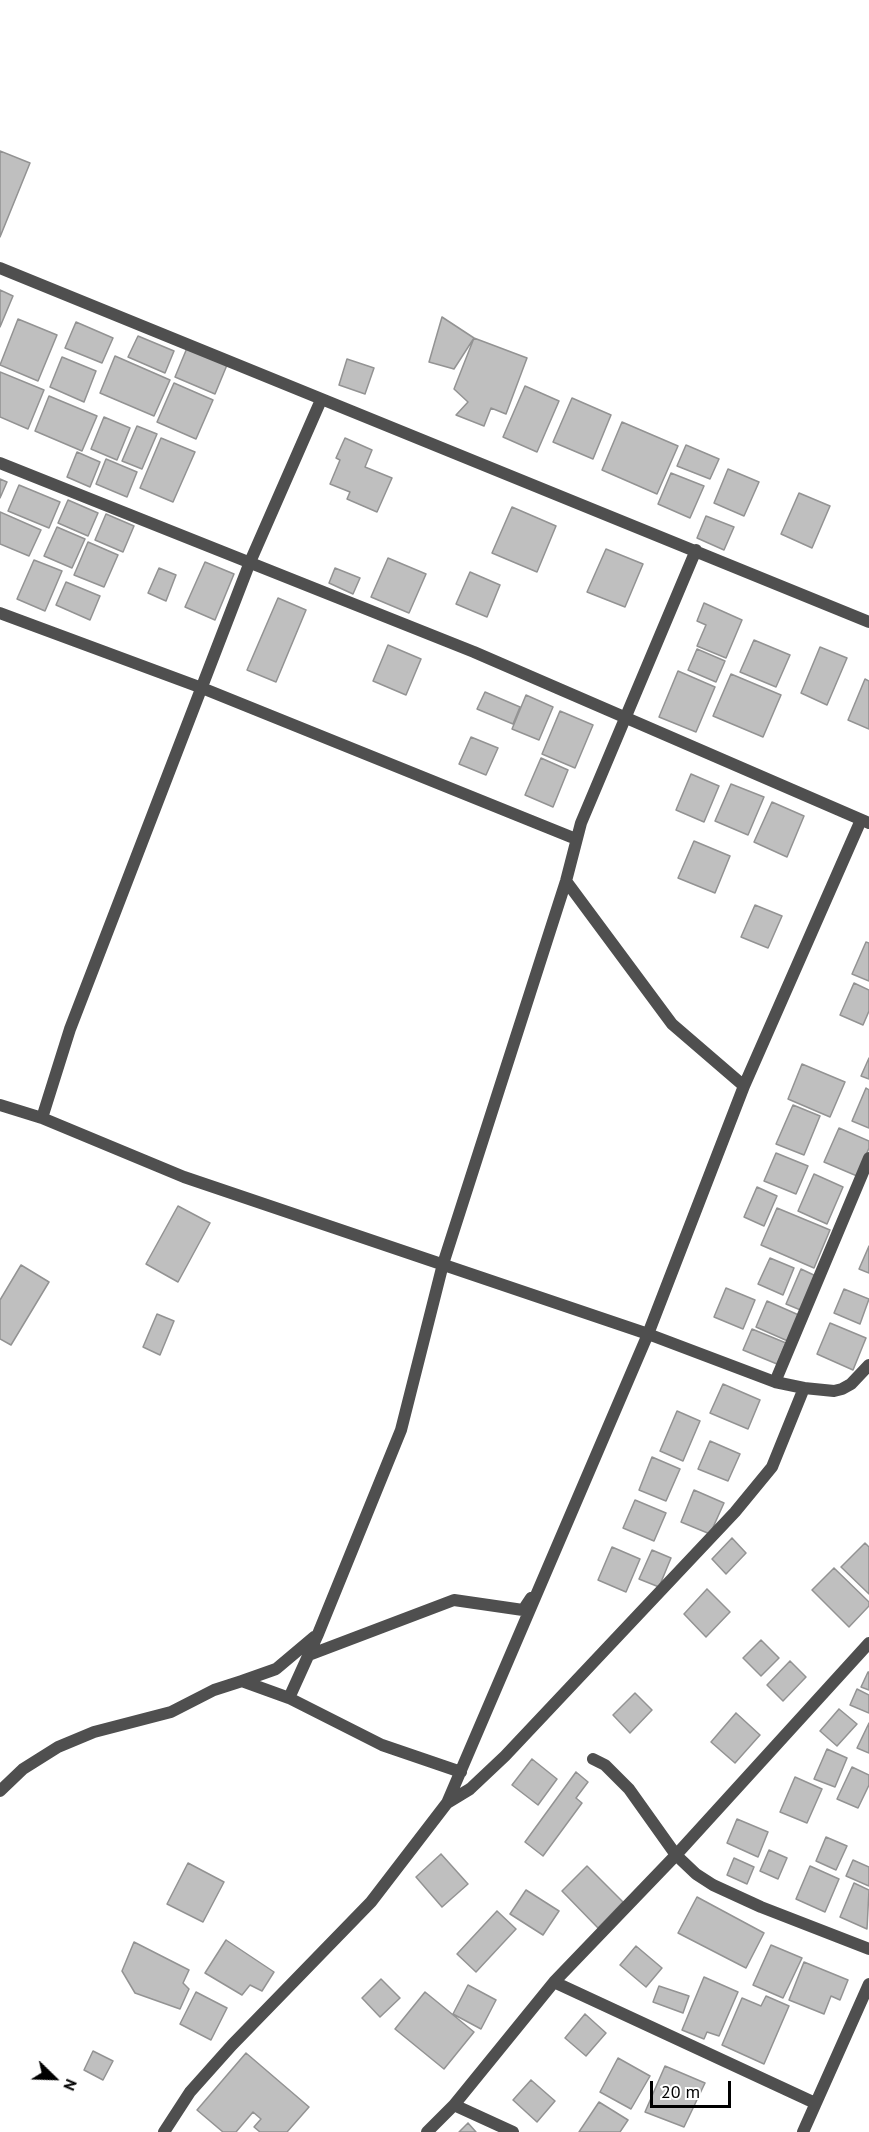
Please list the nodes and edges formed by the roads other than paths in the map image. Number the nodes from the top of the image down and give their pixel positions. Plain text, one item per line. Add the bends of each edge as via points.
1 (0, 268) edge
2 (321, 400) junction
3 (0, 463) edge
4 (696, 550) junction
5 (250, 562) junction
6 (0, 613) edge
7 (869, 622) edge
8 (202, 688) junction
9 (624, 718) junction
10 (865, 821) edge
11 (576, 839) junction
12 (566, 881) junction
13 (744, 1086) junction
14 (0, 1105) edge
15 (42, 1118) junction
16 (869, 1158) edge
17 (442, 1264) junction
18 (648, 1334) junction
19 (869, 1365) edge
20 (775, 1382) junction
21 (804, 1388) junction
22 (543, 1580) junction
23 (318, 1634) junction
24 (869, 1643) edge
25 (309, 1655) junction
26 (242, 1681) junction
27 (289, 1698) junction
28 (593, 1759) dead end
29 (461, 1772) junction
30 (0, 1791) edge
31 (447, 1803) junction
32 (676, 1855) junction
33 (869, 1949) edge
34 (554, 1982) junction
35 (869, 1984) edge
36 (815, 2103) junction
37 (454, 2105) junction
38 (164, 2132) edge
39 (427, 2132) edge
40 (513, 2132) edge
41 (803, 2132) edge

1 - 2 street
2 - 4 street
2 - 5 street
3 - 5 street
4 - 7 street
4 - 9 street
5 - 8 street
5 - 9 street via 474,652
6 - 8 street
8 - 11 street
8 - 15 street via 70,1029
9 - 10 street
9 - 11 street
10 - 13 street
11 - 12 street
12 - 13 street via 672,1024
12 - 17 street
13 - 18 street
14 - 15 street
15 - 17 street via 184,1177
16 - 20 street
17 - 18 street
17 - 23 street via 401,1430
18 - 20 street
18 - 22 street
19 - 21 street via 842,1389
20 - 21 street
21 - 31 street via 772,1467 735,1512 505,1756 470,1790
22 - 25 street via 523,1610 453,1600
22 - 29 street
23 - 25 street
23 - 26 street via 276,1669
24 - 32 street
25 - 27 street
26 - 27 street
26 - 30 street via 171,1712 105,1728 58,1747 23,1769
27 - 29 street via 382,1745
28 - 32 street via 605,1765 629,1789
29 - 31 street
31 - 38 street via 371,1902 232,2045 190,2092
32 - 33 street via 713,1886
32 - 34 street
34 - 36 street
34 - 37 street
35 - 36 street
36 - 41 street
37 - 39 street
37 - 40 street

